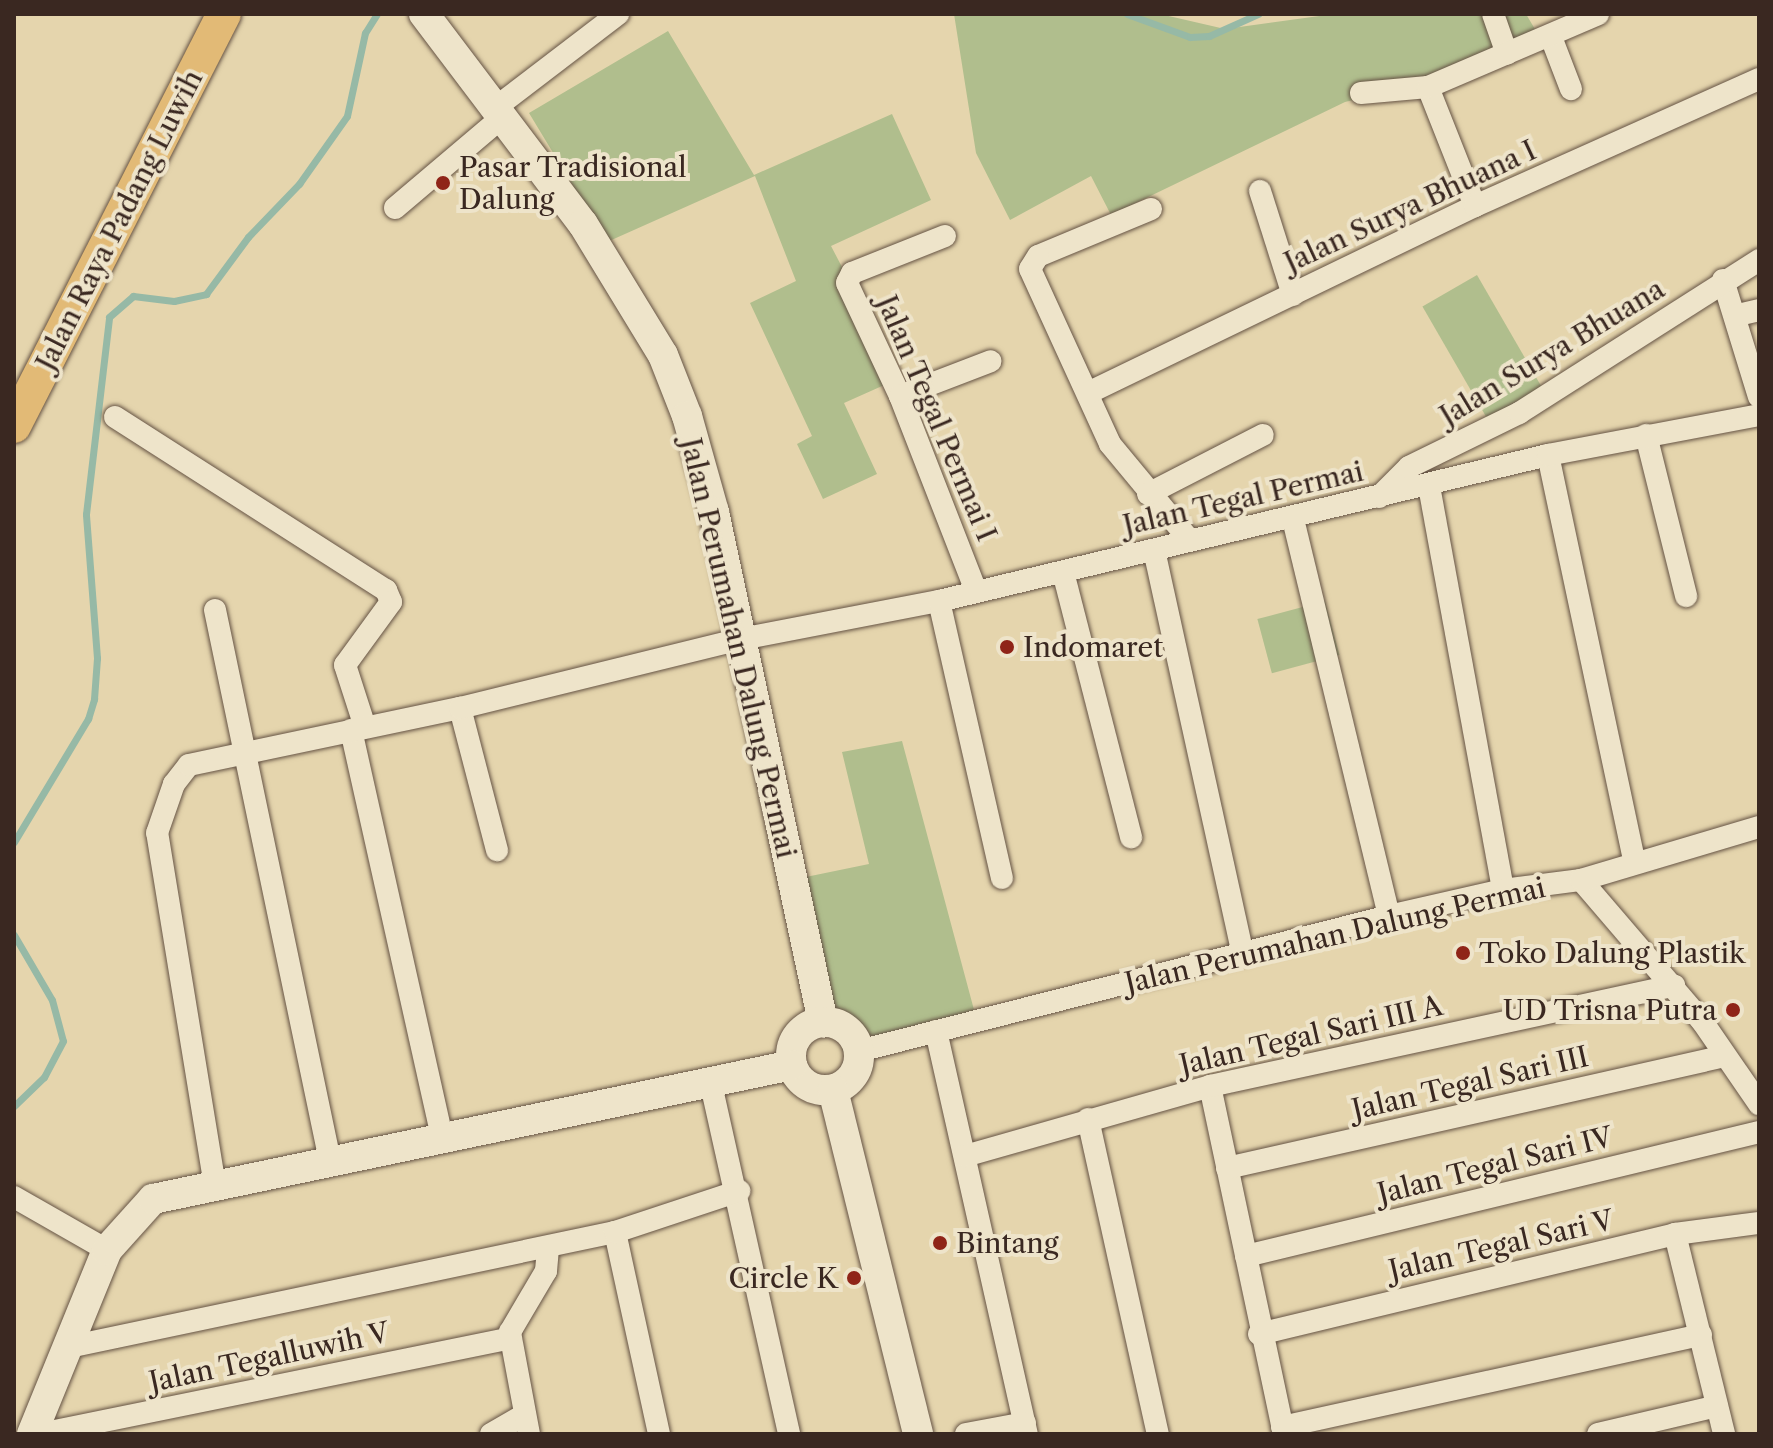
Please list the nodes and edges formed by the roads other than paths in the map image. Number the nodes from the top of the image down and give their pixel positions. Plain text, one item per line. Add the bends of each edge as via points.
1 (426, 14) edge
2 (618, 14) edge
3 (1493, 14) edge
4 (1598, 14) edge
5 (215, 19) edge
6 (1551, 37) junction
7 (1507, 54) junction
8 (1759, 79) edge
9 (1428, 87) junction
10 (1571, 89) dead end
11 (1361, 93) dead end
12 (498, 113) junction
13 (1260, 191) dead end
14 (1475, 206) junction
15 (395, 208) dead end
16 (1151, 209) dead end
17 (945, 236) dead end
18 (1759, 260) edge
19 (1723, 280) junction
20 (1293, 295) junction
21 (1748, 312) edge
22 (991, 361) dead end
23 (1088, 393) junction
24 (900, 396) junction
25 (1759, 397) edge
26 (1759, 415) edge
27 (115, 417) dead end
28 (14, 426) edge
29 (1263, 435) dead end
30 (1646, 435) junction
31 (1548, 455) junction
32 (1429, 486) junction
33 (1148, 494) junction
34 (1379, 497) junction
35 (1293, 519) junction
36 (1189, 539) junction
37 (1154, 550) junction
38 (1063, 572) junction
39 (976, 591) junction
40 (1686, 596) dead end
41 (939, 601) junction
42 (215, 610) dead end
43 (741, 639) junction
44 (460, 708) junction
45 (358, 729) junction
46 (242, 752) junction
47 (1759, 827) edge
48 (1131, 837) dead end
49 (497, 850) dead end
50 (1634, 860) junction
51 (1002, 878) dead end
52 (1581, 880) junction
53 (1503, 890) junction
54 (1389, 916) junction
55 (1243, 954) junction
56 (1674, 986) junction
57 (823, 1022) junction
58 (936, 1031) junction
59 (859, 1051) junction
60 (1725, 1056) junction
61 (792, 1065) junction
62 (710, 1080) junction
63 (1210, 1086) junction
64 (833, 1090) junction
65 (1759, 1104) edge
66 (1088, 1119) junction
67 (1759, 1132) edge
68 (442, 1136) junction
69 (965, 1156) junction
70 (330, 1161) junction
71 (1227, 1168) junction
72 (215, 1186) junction
73 (739, 1191) junction
74 (14, 1197) edge
75 (1759, 1223) edge
76 (615, 1232) junction
77 (1675, 1234) junction
78 (548, 1247) junction
79 (107, 1250) junction
80 (1246, 1256) junction
81 (1259, 1334) junction
82 (1701, 1335) junction
83 (510, 1338) junction
84 (64, 1348) junction
85 (1717, 1406) junction
86 (527, 1424) edge
87 (1026, 1428) edge
88 (1283, 1430) edge
89 (32, 1434) edge
90 (40, 1434) edge
91 (491, 1434) edge
92 (659, 1434) edge
93 (789, 1434) edge
94 (918, 1434) edge
95 (966, 1434) edge
96 (1158, 1434) edge
97 (1598, 1434) edge
98 (1724, 1434) edge

1 - 12 street, Jalan Perumahan Dalung Permai
2 - 12 street
3 - 7 street
4 - 6 street
5 - 28 main road, Jalan Raya Padang Luwih
6 - 7 street
6 - 10 street
7 - 9 street
8 - 14 street, Jalan Surya Bhuana I
9 - 11 street
9 - 14 street
12 - 15 street
12 - 43 street, Jalan Perumahan Dalung Permai via 583,224 663,355 714,512
13 - 20 street
14 - 20 street, Jalan Surya Bhuana I
16 - 23 street via 1038,256 1031,264 1031,274
17 - 24 street, Jalan Tegal Permai I via 852,273 847,280
18 - 19 street, Jalan Surya Bhuana
19 - 21 street
19 - 34 street, Jalan Surya Bhuana via 1656,329 1532,406 1399,473
20 - 23 street, Jalan Surya Bhuana I
21 - 25 street
22 - 24 street
23 - 33 street via 1110,444
24 - 39 street, Jalan Tegal Permai I
26 - 30 street, Jalan Tegal Permai
27 - 45 street via 386,590 391,602 345,665
29 - 33 street
30 - 31 street, Jalan Tegal Permai
30 - 40 street
31 - 32 street, Jalan Tegal Permai
31 - 50 street
32 - 34 street, Jalan Tegal Permai
32 - 53 street
33 - 36 street
34 - 35 street, Jalan Tegal Permai
35 - 36 street, Jalan Tegal Permai
35 - 54 street
36 - 37 street, Jalan Tegal Permai
37 - 38 street, Jalan Tegal Permai
37 - 55 street
38 - 39 street, Jalan Tegal Permai
38 - 48 street
39 - 41 street, Jalan Tegal Permai
41 - 43 street, Jalan Tegal Permai
41 - 51 street
42 - 46 street
43 - 44 street, Jalan Tegal Permai
43 - 57 street, Jalan Perumahan Dalung Permai
44 - 45 street, Jalan Tegal Permai
44 - 49 street
45 - 46 street, Jalan Tegal Permai
45 - 68 street
46 - 70 street
46 - 72 street, Jalan Tegal Permai via 184,769 163,806 157,833
47 - 50 street
50 - 52 street
52 - 53 street, Jalan Perumahan Dalung Permai
52 - 56 street, Jalan Perumahan Dalung Permai
53 - 54 street, Jalan Perumahan Dalung Permai
54 - 55 street, Jalan Perumahan Dalung Permai
55 - 58 street, Jalan Perumahan Dalung Permai
56 - 60 street, Jalan Perumahan Dalung Permai
56 - 63 street, Jalan Tegal Sari III A
57 - 59 street via 850,1033
57 - 61 street via 797,1036
58 - 59 street, Jalan Perumahan Dalung Permai
58 - 69 street
59 - 64 street via 853,1075
60 - 65 street, Jalan Perumahan Dalung Permai
60 - 71 street, Jalan Tegal Sari III
61 - 62 street
61 - 64 street via 807,1086
62 - 68 street
62 - 73 street
63 - 66 street, Jalan Tegal Sari III A
63 - 71 street
64 - 94 street
66 - 69 street, Jalan Tegal Sari III A
66 - 96 street
67 - 80 street, Jalan Tegal Sari IV
68 - 70 street
69 - 87 street
70 - 72 street
71 - 80 street
72 - 79 street via 153,1199
73 - 76 street
73 - 93 street
74 - 79 street
75 - 77 street, Jalan Tegal Sari V
76 - 78 street
76 - 92 street
77 - 81 street, Jalan Tegal Sari V
77 - 82 street
78 - 83 street via 546,1271 513,1322
78 - 84 street
79 - 84 street
80 - 81 street
81 - 88 street
82 - 85 street
82 - 88 street
83 - 86 street
83 - 90 street, Jalan Tegalluwih V
84 - 89 street
85 - 97 street
85 - 98 street
86 - 91 street
87 - 95 street

